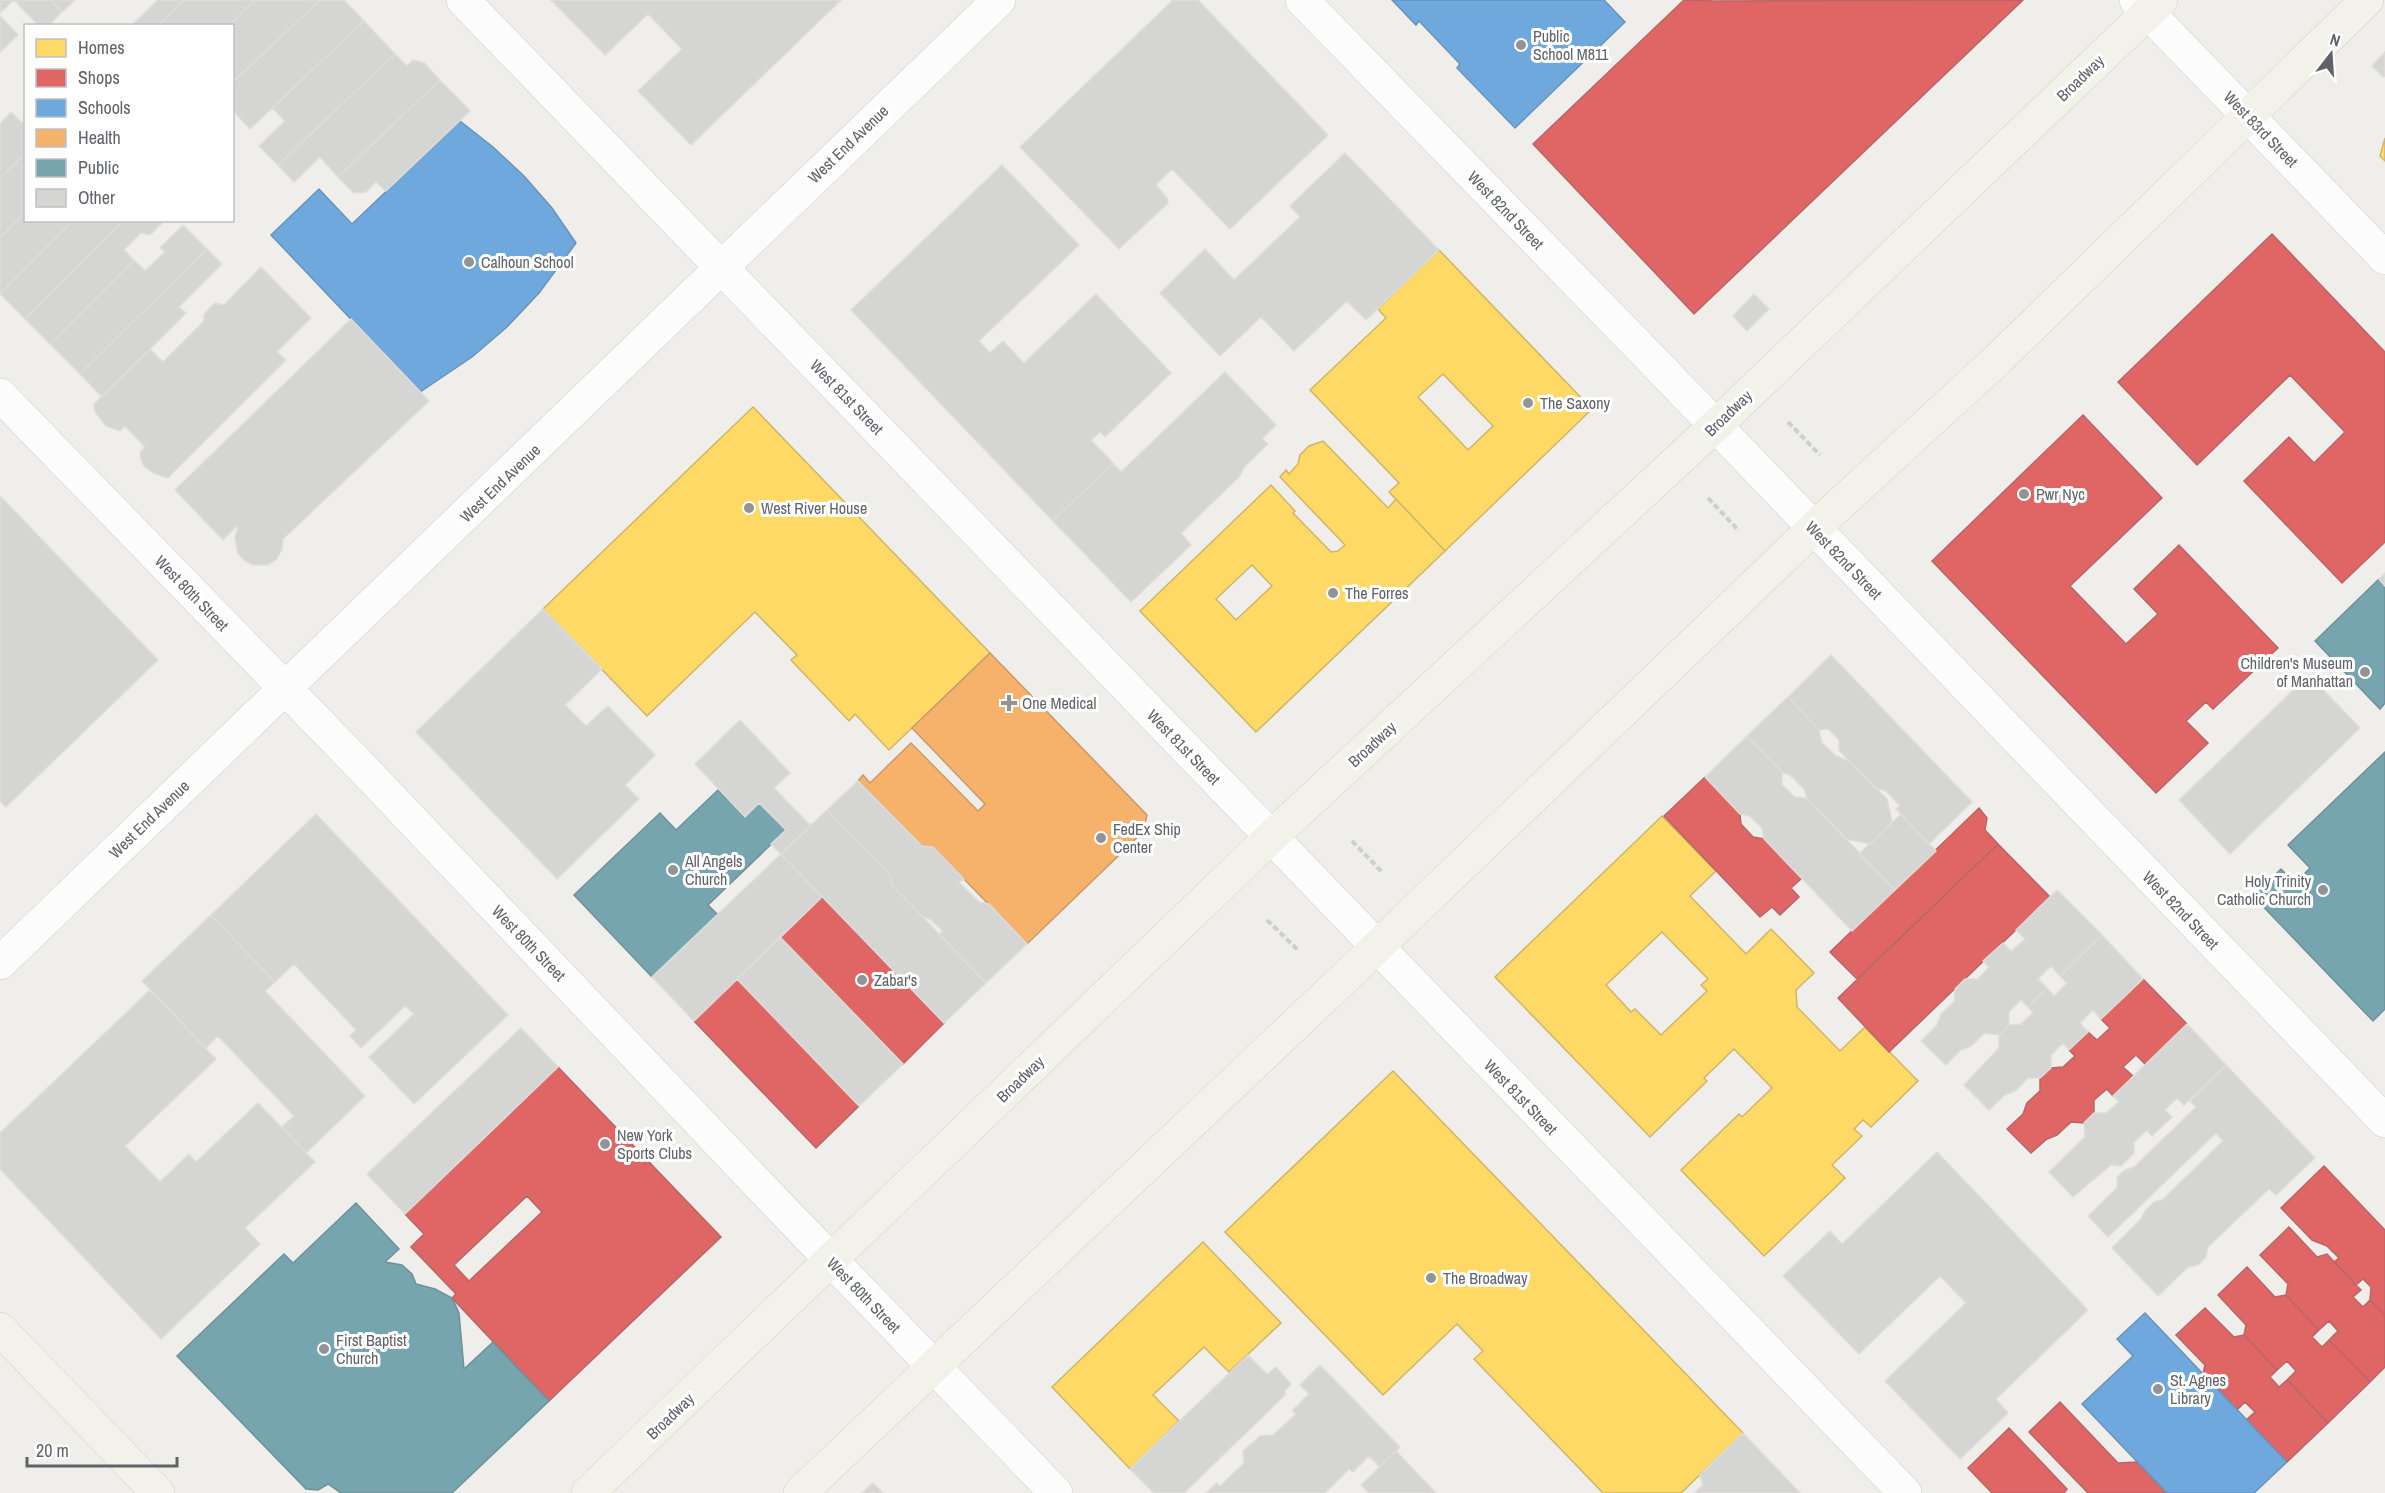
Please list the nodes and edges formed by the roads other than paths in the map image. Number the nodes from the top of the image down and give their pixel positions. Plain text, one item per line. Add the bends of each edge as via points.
1 (463, 0) edge
2 (999, 0) edge
3 (1302, 0) edge
4 (2367, 0) edge
5 (2148, 4) edge
6 (2248, 116) junction
7 (2385, 258) edge
8 (721, 267) junction
9 (0, 395) edge
10 (1715, 426) junction
11 (1814, 528) junction
12 (285, 688) junction
13 (1270, 837) junction
14 (1376, 947) junction
15 (0, 963) edge
16 (2385, 1121) edge
17 (832, 1261) junction
18 (0, 1329) edge
19 (933, 1365) junction
20 (158, 1493) edge
21 (588, 1493) edge
22 (800, 1493) edge
23 (1056, 1493) edge
24 (1905, 1493) edge

1 - 8 street, West 81st Street
2 - 8 street, West End Avenue
3 - 10 street, West 82nd Street
4 - 6 main road
5 - 6 street, West 83rd Street
5 - 10 main road, Broadway
6 - 7 street, West 83rd Street
6 - 11 main road via 1996,361
8 - 12 street, West End Avenue
8 - 13 street, West 81st Street
9 - 12 street, West 80th Street
10 - 11 street, West 82nd Street
10 - 13 main road, Broadway
11 - 14 main road
11 - 16 street, West 82nd Street
12 - 15 street, West End Avenue
12 - 17 street, West 80th Street
13 - 14 street, West 81st Street
13 - 17 main road, Broadway
14 - 19 main road
14 - 24 street, West 81st Street
17 - 19 street, West 80th Street
17 - 21 main road, Broadway
18 - 20 main road
19 - 22 main road
19 - 23 street, West 80th Street

